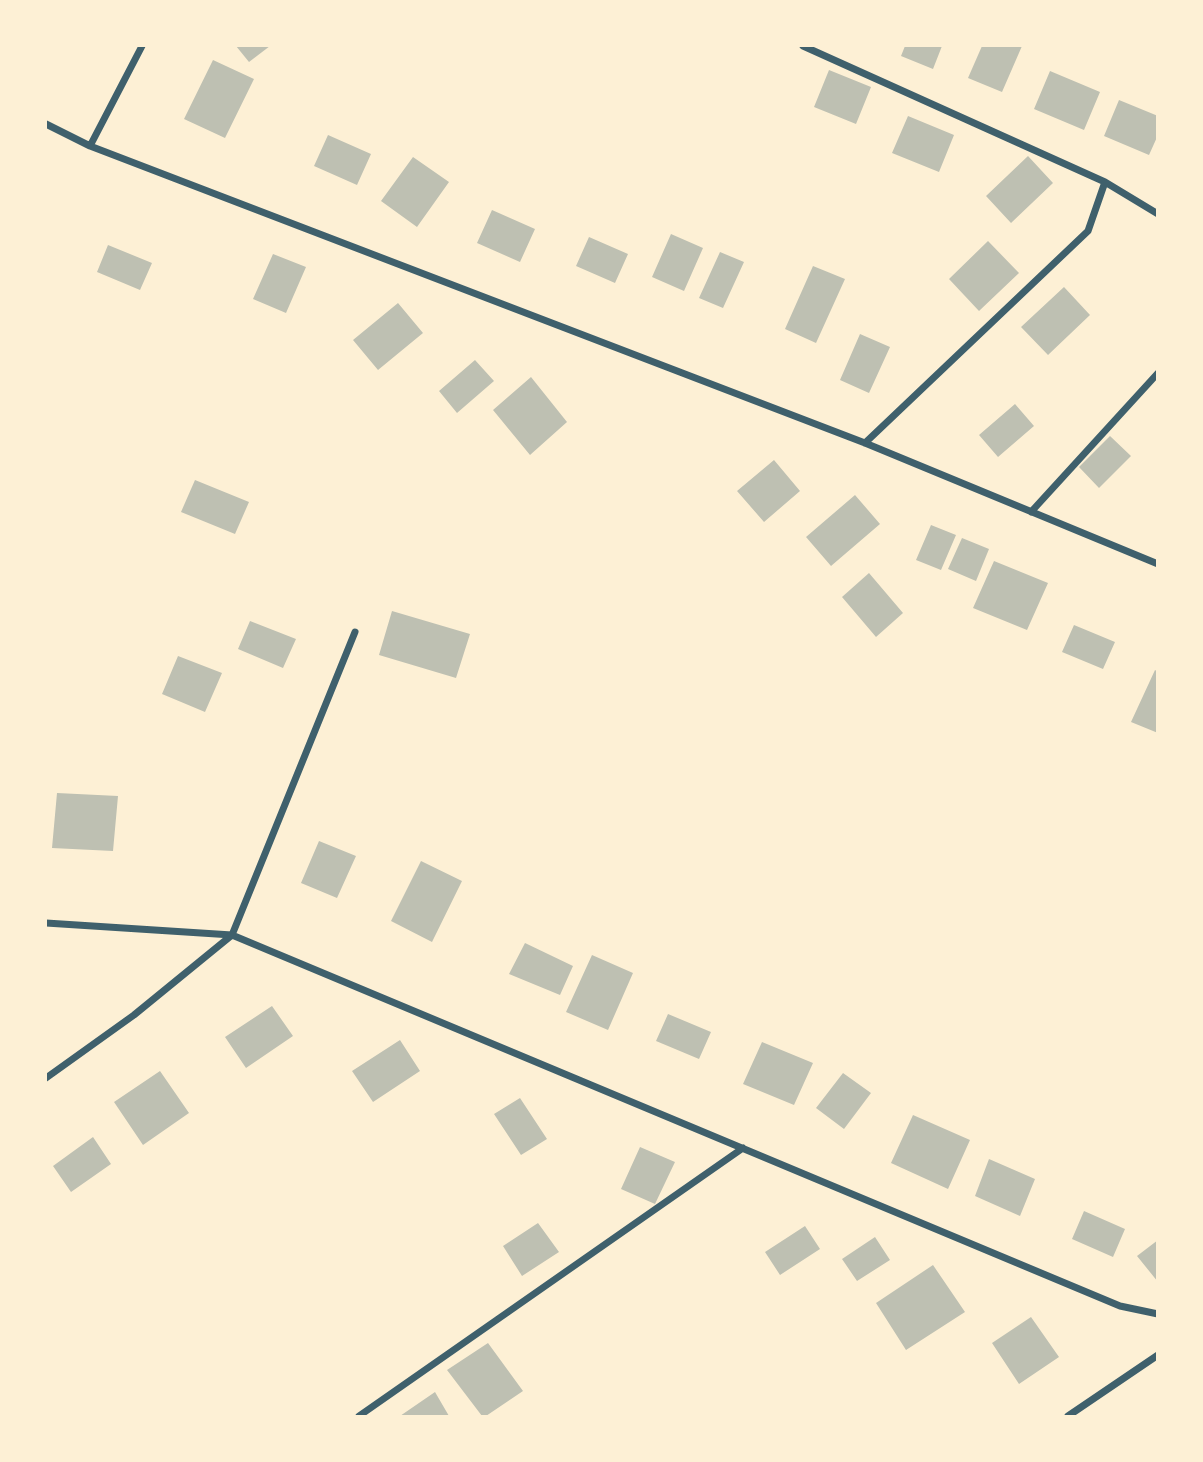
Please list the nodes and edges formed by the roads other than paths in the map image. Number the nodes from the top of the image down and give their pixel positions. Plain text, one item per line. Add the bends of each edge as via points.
1 (142, 46) edge
2 (803, 46) edge
3 (46, 124) edge
4 (90, 146) junction
5 (1105, 182) junction
6 (1157, 214) edge
7 (1157, 373) edge
8 (865, 443) junction
9 (1031, 512) junction
10 (1157, 564) edge
11 (355, 632) dead end
12 (46, 923) edge
13 (232, 936) junction
14 (46, 1079) edge
15 (743, 1148) junction
16 (1157, 1314) edge
17 (1157, 1355) edge
18 (359, 1416) edge
19 (1068, 1416) edge

1 - 4 street
2 - 5 street
3 - 4 street
4 - 8 street
5 - 6 street
5 - 8 street via 1088,231
7 - 9 street
8 - 9 street
9 - 10 street
11 - 13 street
12 - 13 street
13 - 14 street via 134,1016
13 - 15 street
15 - 16 street via 1120,1306
15 - 18 street
17 - 19 street

